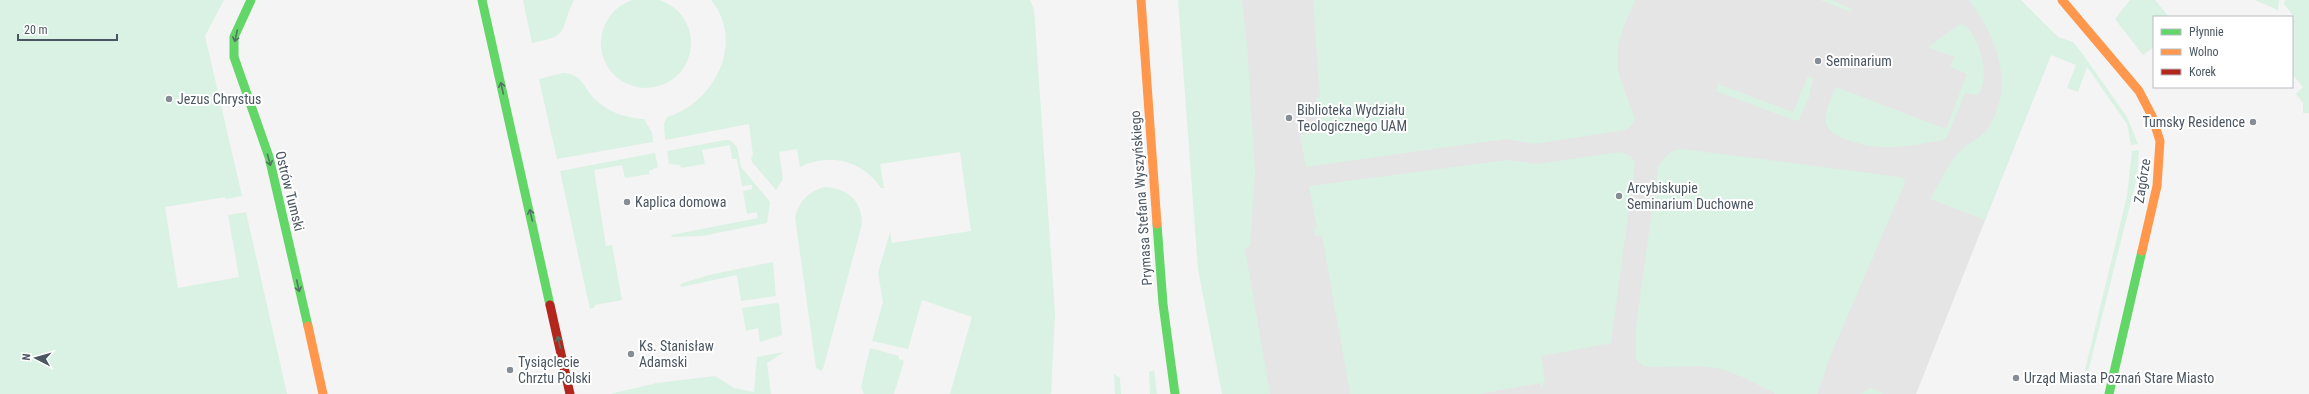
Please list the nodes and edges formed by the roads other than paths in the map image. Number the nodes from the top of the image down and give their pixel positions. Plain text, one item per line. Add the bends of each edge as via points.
1 (251, 0) edge
2 (482, 0) edge
3 (1141, 0) edge
4 (2062, 0) edge
5 (323, 394) edge
6 (570, 394) edge
7 (1175, 394) edge
8 (2109, 394) edge

1 -> 5 street, Ostrów Tumski via 234,38 234,57 268,157
6 -> 2 street
3 - 7 street, Prymasa Stefana Wyszyńskiego via 1163,304
4 - 8 street, Zagórze via 2139,91 2152,116 2160,141 2157,186

